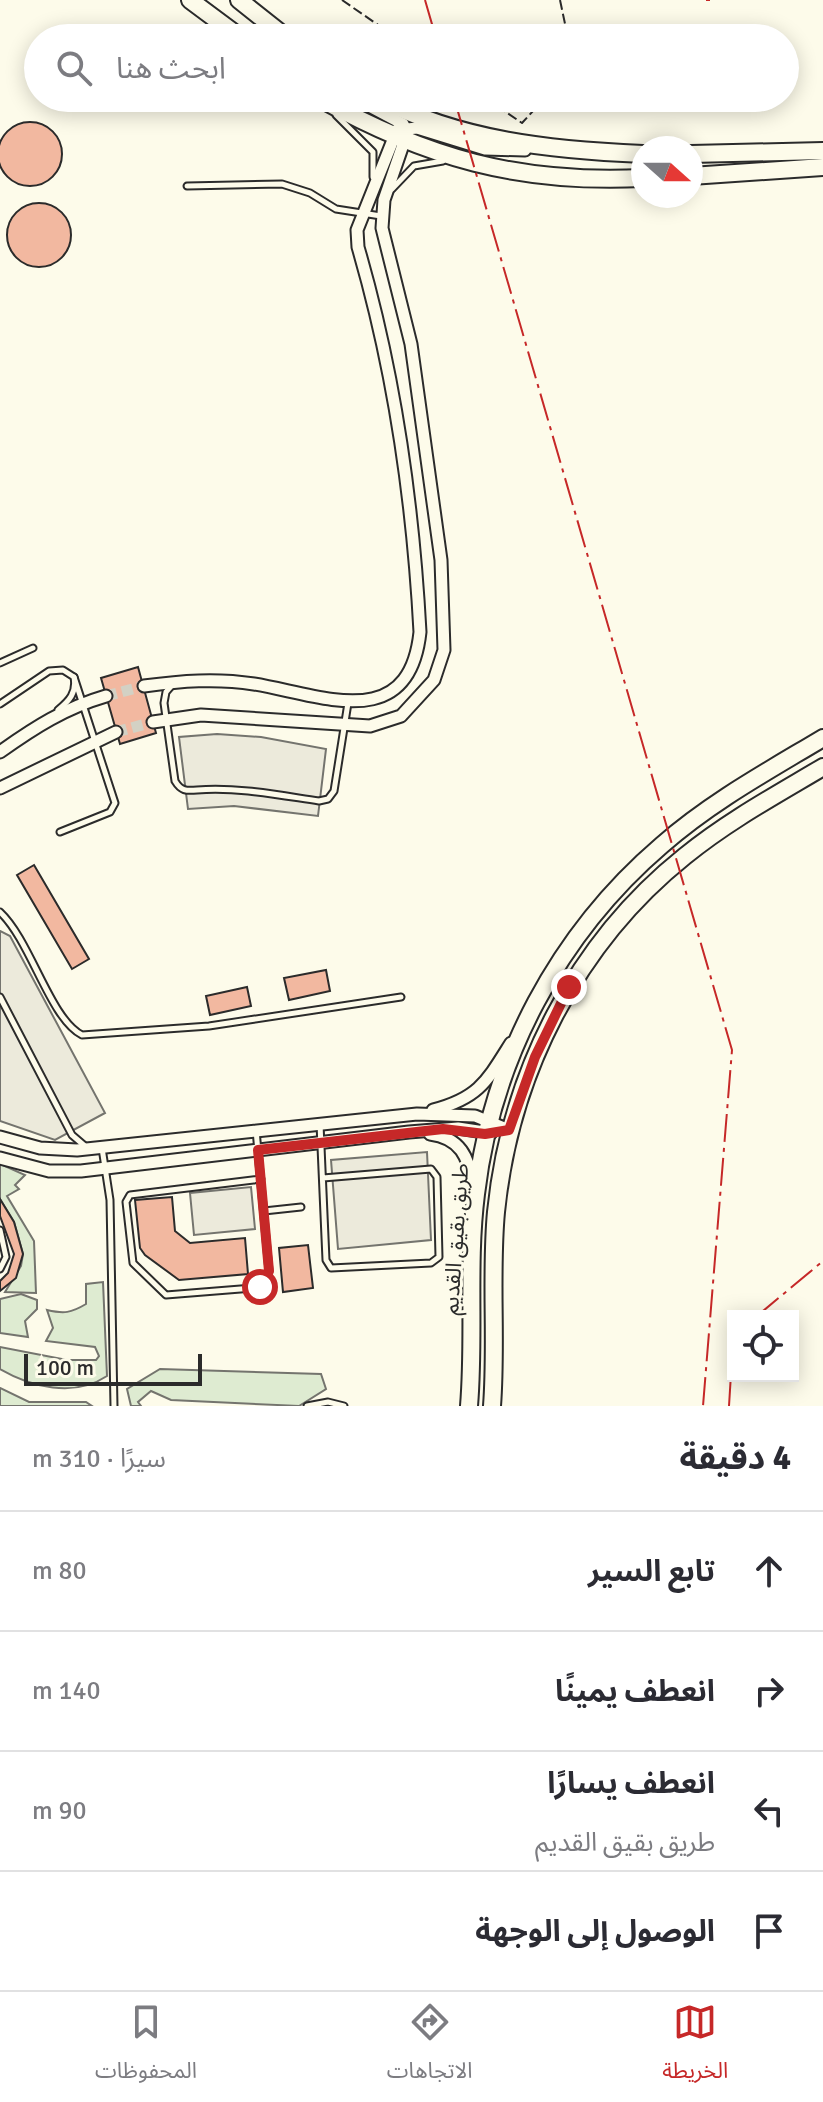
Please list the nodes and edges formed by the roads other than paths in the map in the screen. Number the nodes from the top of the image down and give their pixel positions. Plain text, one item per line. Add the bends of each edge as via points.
1 (190, 0) edge
2 (239, 0) edge
3 (222, 24) edge
4 (269, 24) edge
5 (332, 112) edge
6 (349, 112) edge
7 (372, 112) edge
8 (408, 112) edge
9 (401, 135) junction
10 (570, 151) junction
11 (823, 151) edge
12 (631, 154) edge
13 (703, 154) edge
14 (823, 167) edge
15 (489, 169) junction
16 (703, 175) edge
17 (631, 178) edge
18 (372, 185) junction
19 (187, 186) dead end
20 (384, 200) junction
21 (361, 214) junction
22 (382, 216) junction
23 (33, 648) dead end
24 (0, 663) edge
25 (74, 677) junction
26 (177, 682) junction
27 (144, 686) tunnel mouth
28 (106, 696) tunnel mouth
29 (83, 703) junction
30 (348, 703) junction
31 (0, 704) edge
32 (48, 718) junction
33 (166, 719) junction
34 (153, 722) tunnel mouth
35 (344, 727) junction
36 (116, 732) tunnel mouth
37 (823, 738) edge
38 (94, 741) junction
39 (0, 752) edge
40 (823, 767) edge
41 (0, 788) edge
42 (60, 832) dead end
43 (0, 912) edge
44 (0, 997) edge
45 (401, 997) dead end
46 (530, 1012) junction
47 (417, 1114) junction
48 (320, 1123) junction
49 (487, 1126) junction
50 (256, 1129) junction
51 (509, 1130) junction
52 (409, 1132) junction
53 (0, 1137) edge
54 (321, 1142) junction
55 (96, 1148) junction
56 (258, 1150) junction
57 (0, 1158) edge
58 (106, 1169) junction
59 (323, 1178) junction
60 (261, 1179) junction
61 (476, 1195) junction
62 (301, 1207) dead end
63 (264, 1211) junction
64 (0, 1230) edge
65 (0, 1269) edge
66 (114, 1406) edge
67 (307, 1406) edge
68 (344, 1406) edge
69 (469, 1406) edge
70 (492, 1406) edge

1 - 3 main road
2 - 4 main road
5 - 18 lane via 373,152
6 - 9 main road
7 - 9 street
8 - 10 main road via 480,136
9 - 10 street via 485,149
9 - 15 main road
9 - 18 street
9 - 20 street
10 - 12 main road
11 - 13 main road
14 - 16 main road
15 - 17 main road via 570,179
15 - 20 lane via 431,160 414,166
18 - 21 street
19 - 21 lane via 282,184 336,209
20 - 22 street
21 - 22 lane
21 - 30 street via 358,247 398,413 420,632 414,664 395,689 379,698
22 - 35 street via 422,413 441,560 444,650 434,680 401,716
23 - 24 lane
25 - 29 lane
25 - 31 lane via 63,670 49,671
25 - 32 lane via 74,693
26 - 27 street
26 - 30 street via 254,684
26 - 33 lane via 164,698
28 - 29 street
29 - 32 street
29 - 38 lane
30 - 35 lane
32 - 39 street
33 - 34 street
33 - 35 street via 228,715
33 - 35 lane via 179,788 241,789 319,801 334,791
36 - 38 street
37 - 46 main road, طريق بقيق القديم via 734,791 662,844 589,918
38 - 41 street
38 - 42 lane via 115,803 110,812
40 - 51 main road, طريق بقيق القديم via 716,832 621,917 563,998
43 - 45 lane via 19,933 66,1023 82,1035 209,1026
44 - 55 lane via 72,1135 81,1145
46 - 47 street via 479,1090 458,1103
46 - 49 main road, طريق بقيق القديم
47 - 48 street
47 - 49 street
48 - 50 street
48 - 54 lane
49 - 51 street
49 - 52 street
49 - 61 main road, طريق بقيق القديم
50 - 55 street
50 - 56 lane
51 - 70 main road, طريق بقيق القديم via 493,1254
52 - 54 street
52 - 61 street via 444,1136 461,1148
53 - 55 street via 57,1150
54 - 56 street
54 - 59 lane
55 - 58 lane
56 - 58 street
56 - 60 lane
57 - 58 street via 49,1171
58 - 66 lane
59 - 59 lane via 326,1260 331,1268 431,1263 439,1257 437,1177 431,1169
60 - 63 lane
60 - 63 lane via 130,1195 126,1202 133,1263 161,1291 174,1296 260,1287 269,1271
61 - 69 main road, طريق بقيق القديم via 469,1284
62 - 63 lane
64 - 65 lane via 6,1257
67 - 68 lane

